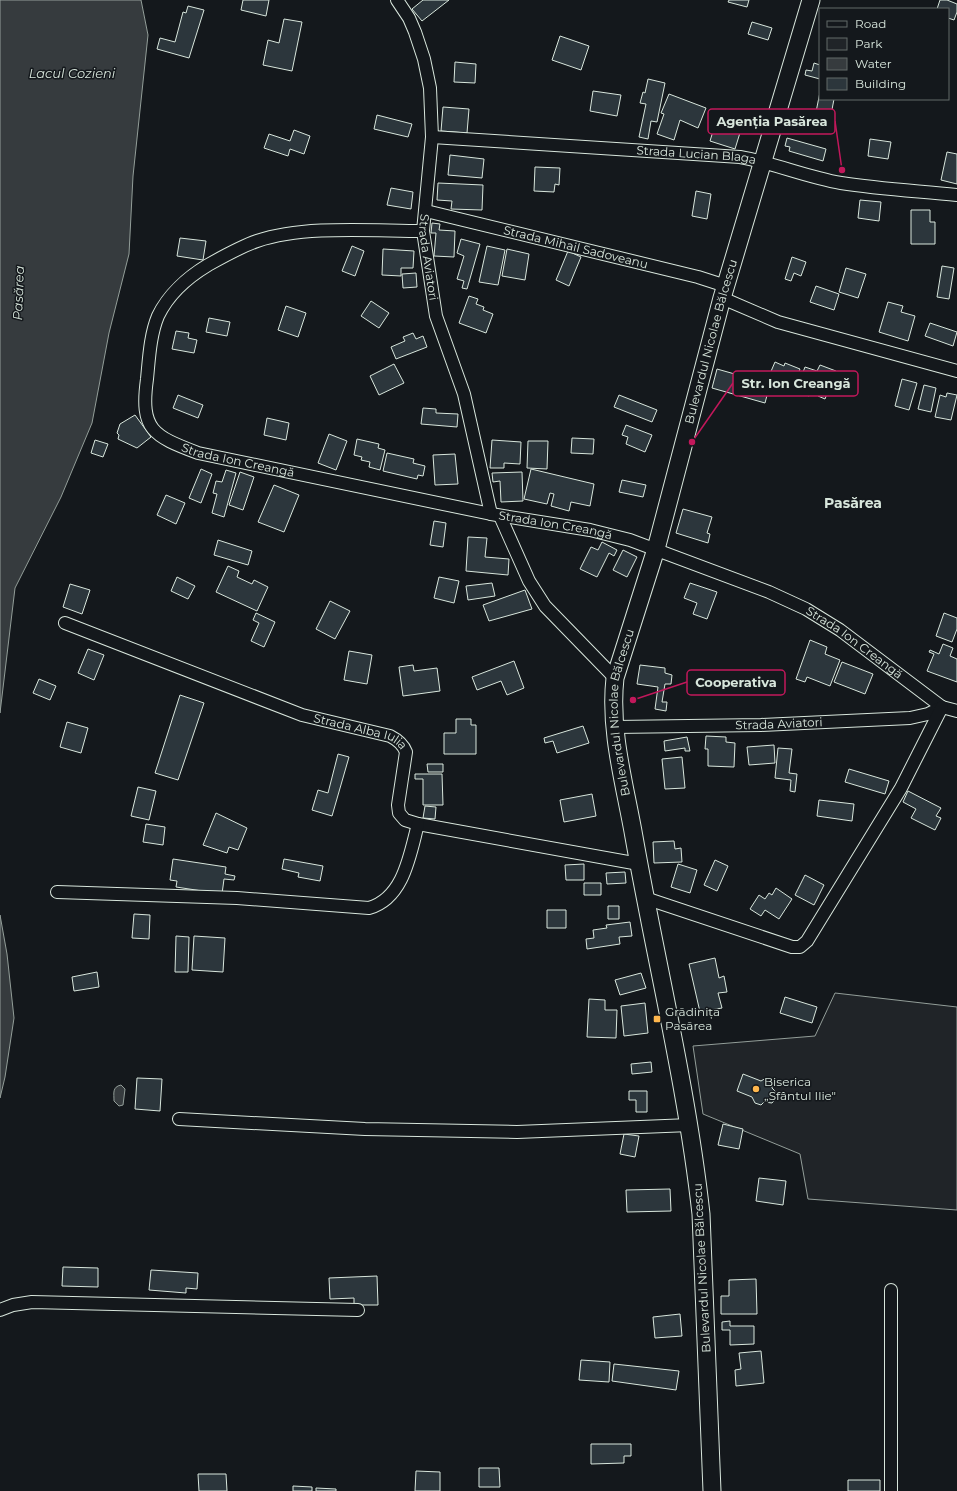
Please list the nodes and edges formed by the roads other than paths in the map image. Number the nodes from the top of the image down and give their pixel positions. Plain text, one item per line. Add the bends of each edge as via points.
1 (397, 0) edge
2 (811, 0) edge
3 (432, 138) junction
4 (763, 161) junction
5 (957, 195) edge
6 (426, 211) junction
7 (423, 231) junction
8 (724, 292) junction
9 (957, 371) edge
10 (495, 515) junction
11 (656, 549) junction
12 (65, 623) dead end
13 (615, 678) junction
14 (942, 707) junction
15 (957, 711) edge
16 (615, 727) junction
17 (418, 824) junction
18 (639, 864) junction
19 (57, 892) dead end
20 (645, 898) junction
21 (179, 1119) dead end
22 (690, 1125) junction
23 (891, 1290) dead end
24 (0, 1310) edge
25 (358, 1310) dead end
26 (712, 1491) edge
27 (891, 1491) edge

1 - 3 street, Strada Aviatori via 409,18 424,59 430,88
2 - 4 main road, Bulevardul Nicolae Bălcescu
3 - 4 street, Strada Lucian Blaga via 740,157
3 - 6 street, Strada Aviatori
4 - 5 street, Strada Lucian Blaga via 790,171 840,183
4 - 8 main road, Bulevardul Nicolae Bălcescu
6 - 7 street, Strada Aviatori
6 - 8 street, Strada Mihail Sadoveanu via 698,277
7 - 10 street, Strada Aviatori via 436,316 464,394
7 - 10 street, Strada Ion Creangă via 356,230 296,233 257,241 226,254 190,277 171,296 158,317 144,398 146,415 154,430 166,441 198,453
8 - 9 street, Strada Mihail Sadoveanu via 778,322
8 - 11 main road, Bulevardul Nicolae Bălcescu
10 - 11 street, Strada Ion Creangă via 590,530
10 - 13 street, Strada Aviatori via 546,606
11 - 13 main road, Bulevardul Nicolae Bălcescu
11 - 14 street, Strada Ion Creangă via 769,592 806,609 840,630
12 - 17 street, Strada Alba Iulia via 302,715 398,740 406,752 398,813 405,820
13 - 16 main road, Bulevardul Nicolae Bălcescu
14 - 15 street, Strada Ion Creangă
14 - 16 street, Strada Aviatori via 928,714 910,718 769,725
14 - 20 street via 901,788 807,941 800,947 792,948
16 - 18 main road, Bulevardul Nicolae Bălcescu
17 - 18 street, Strada Alba Iulia
17 - 19 street via 405,870 396,887 387,899 369,908 237,898
18 - 20 main road, Bulevardul Nicolae Bălcescu
20 - 22 main road, Bulevardul Nicolae Bălcescu
21 - 22 street via 365,1129 516,1132
22 - 26 main road, Bulevardul Nicolae Bălcescu via 701,1214
23 - 27 street
24 - 25 street via 32,1302

